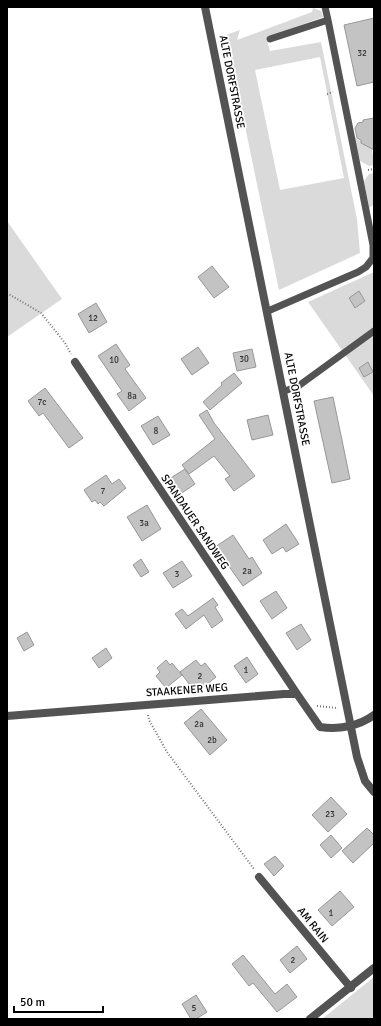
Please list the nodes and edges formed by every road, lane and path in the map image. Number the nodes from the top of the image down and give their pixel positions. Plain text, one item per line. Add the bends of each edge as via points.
1 (205, 7) edge
2 (325, 7) edge
3 (328, 20) junction
4 (270, 39) dead end
5 (7, 293) edge
6 (268, 311) junction
7 (374, 331) edge
8 (75, 362) joint
9 (284, 391) junction
10 (297, 694) junction
11 (147, 704) junction
12 (342, 708) dead end
13 (308, 710) junction
14 (374, 715) edge
15 (7, 716) edge
16 (351, 725) junction
17 (374, 792) edge
18 (259, 876) joint
19 (374, 968) edge
20 (350, 988) junction
21 (310, 1019) edge

1 - 6 street, ALTE DORFSTRASSE
2 - 3 lane
3 - 4 lane
3 - 6 lane via 373,245 373,258 358,272
5 - 8 path via 41,313 65,343
6 - 9 street, ALTE DORFSTRASSE
7 - 9 lane via 297,388
8 - 10 street, SPANDAUER SANDWEG
9 - 16 street, ALTE DORFSTRASSE
10 - 11 street, STAAKENER WEG
10 - 13 street
11 - 15 street, STAAKENER WEG
11 - 18 path via 149,720 167,752
12 - 13 path via 312,706
13 - 16 street via 320,727 333,729
14 - 16 street via 365,722
16 - 17 street, ALTE DORFSTRASSE via 360,768 365,781
18 - 20 street, AM RAIN
19 - 20 street
20 - 21 street

